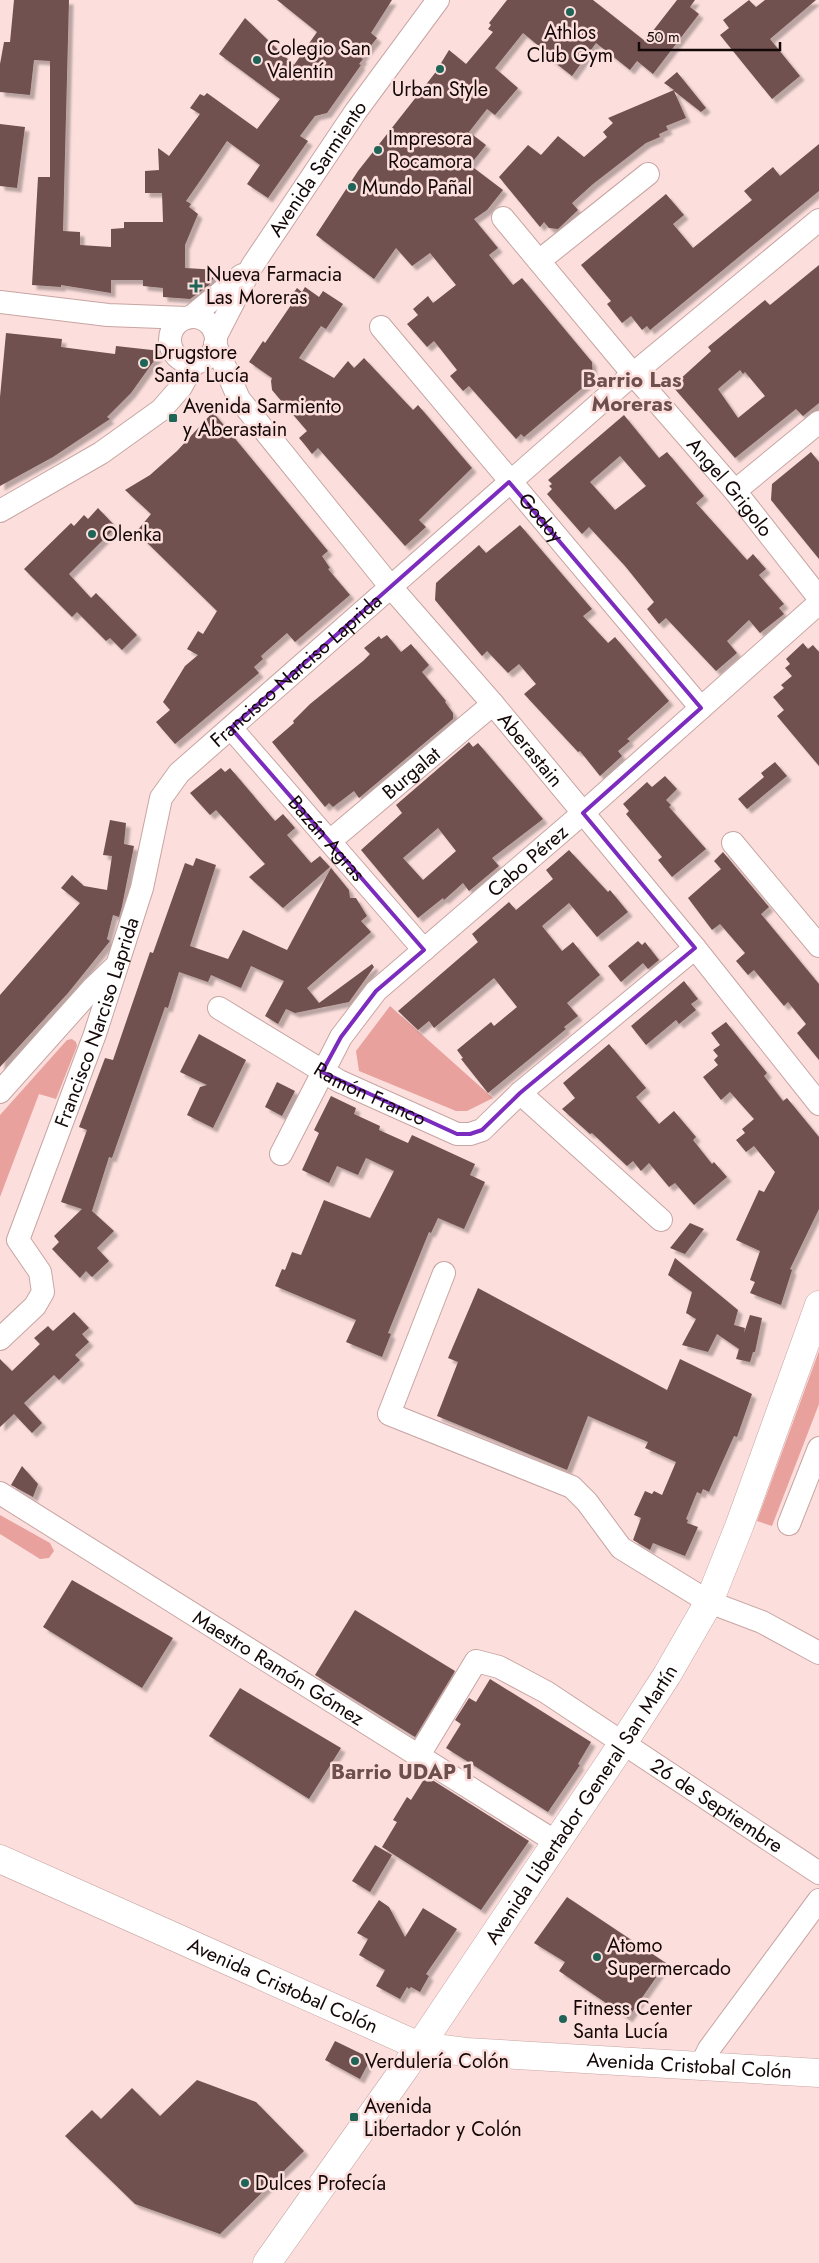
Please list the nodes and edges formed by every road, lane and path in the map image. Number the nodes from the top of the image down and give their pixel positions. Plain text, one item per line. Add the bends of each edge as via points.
1 (438, 0) edge
2 (648, 174) dead end
3 (503, 218) dead end
4 (819, 220) edge
5 (539, 261) junction
6 (252, 266) junction
7 (0, 302) edge
8 (108, 315) junction
9 (189, 318) junction
10 (381, 327) dead end
11 (215, 340) junction
12 (184, 357) junction
13 (633, 374) junction
14 (240, 399) junction
15 (819, 422) edge
16 (510, 482) junction
17 (735, 491) junction
18 (0, 511) edge
19 (390, 586) junction
20 (819, 598) edge
21 (819, 603) edge
22 (493, 704) junction
23 (702, 708) junction
24 (230, 728) junction
25 (583, 813) junction
26 (330, 841) junction
27 (733, 843) dead end
28 (819, 946) edge
29 (695, 948) junction
30 (424, 950) junction
31 (117, 965) junction
32 (219, 1008) dead end
33 (322, 1072) junction
34 (0, 1092) edge
35 (520, 1093) junction
36 (819, 1104) edge
37 (281, 1154) dead end
38 (662, 1220) dead end
39 (444, 1273) dead end
40 (819, 1305) edge
41 (0, 1339) edge
42 (819, 1448) edge
43 (0, 1493) edge
44 (789, 1524) dead end
45 (709, 1602) junction
46 (819, 1653) edge
47 (622, 1743) junction
48 (418, 1755) junction
49 (556, 1842) junction
50 (0, 1859) edge
51 (819, 1873) edge
52 (819, 1900) edge
53 (419, 2046) junction
54 (700, 2066) junction
55 (819, 2073) edge
56 (268, 2263) edge

1 - 6 street, Avenida Sarmiento via 356,111
2 - 5 street
3 - 5 street, Angel Grigolo
4 - 13 street, Francisco Narciso Laprida
5 - 13 street, Angel Grigolo
6 - 9 street, Avenida Sarmiento
6 - 11 street, Avenida Sarmiento
7 - 8 street, Aberastain
8 - 9 street, Aberastain
8 - 12 street, Aberastain via 148,329
9 - 11 street via 208,323
9 - 12 street via 179,321 171,333
10 - 16 street, Godoy
11 - 12 street via 208,357
11 - 14 street, Aberastain
12 - 14 street, Aberastain
12 - 18 street via 181,387 171,400 102,453
13 - 16 street, Francisco Narciso Laprida
13 - 17 street, Angel Grigolo
14 - 19 street, Aberastain
15 - 17 street
16 - 19 street, Francisco Narciso Laprida
16 - 23 street, Godoy
17 - 20 street, Angel Grigolo
19 - 22 street, Aberastain
19 - 24 street, Francisco Narciso Laprida
21 - 23 street, Cabo Pérez
22 - 25 street, Aberastain
22 - 26 street, Burgalat
23 - 25 street, Cabo Pérez
24 - 26 street, Bazán Agras
24 - 31 street, Francisco Narciso Laprida via 179,773 161,798 142,888
25 - 29 street, Aberastain
25 - 30 street, Cabo Pérez
26 - 30 street, Bazán Agras
27 - 28 street
29 - 35 street, Ramón Franco
29 - 36 street, Aberastain
30 - 33 street, Cabo Pérez via 376,991 341,1038
31 - 34 street
31 - 41 street, Francisco Narciso Laprida via 95,1034 18,1240 40,1272 44,1292 35,1306
32 - 33 street, Ramón Franco
33 - 35 street, Ramón Franco via 457,1134 482,1130
33 - 37 street, Cabo Pérez
35 - 38 street
39 - 45 street via 389,1414 572,1488 587,1502 621,1548
40 - 45 main road, Avenida Libertador General San Martín
42 - 44 street
43 - 48 street, Maestro Ramón Gómez
45 - 46 street via 762,1622
45 - 47 main road, Avenida Libertador General San Martín via 667,1675
47 - 48 street, 26 de Septiembre via 546,1692 499,1667 476,1661
47 - 49 main road, Avenida Libertador General San Martín
47 - 51 street, 26 de Septiembre
48 - 49 street, Maestro Ramón Gómez
49 - 53 main road, Avenida Libertador General San Martín
50 - 53 main road, Avenida Cristobal Colón
52 - 54 street via 709,2049
53 - 54 main road, Avenida Cristobal Colón via 466,2052
53 - 56 main road, Avenida Libertador General San Martín
54 - 55 main road, Avenida Cristobal Colón

